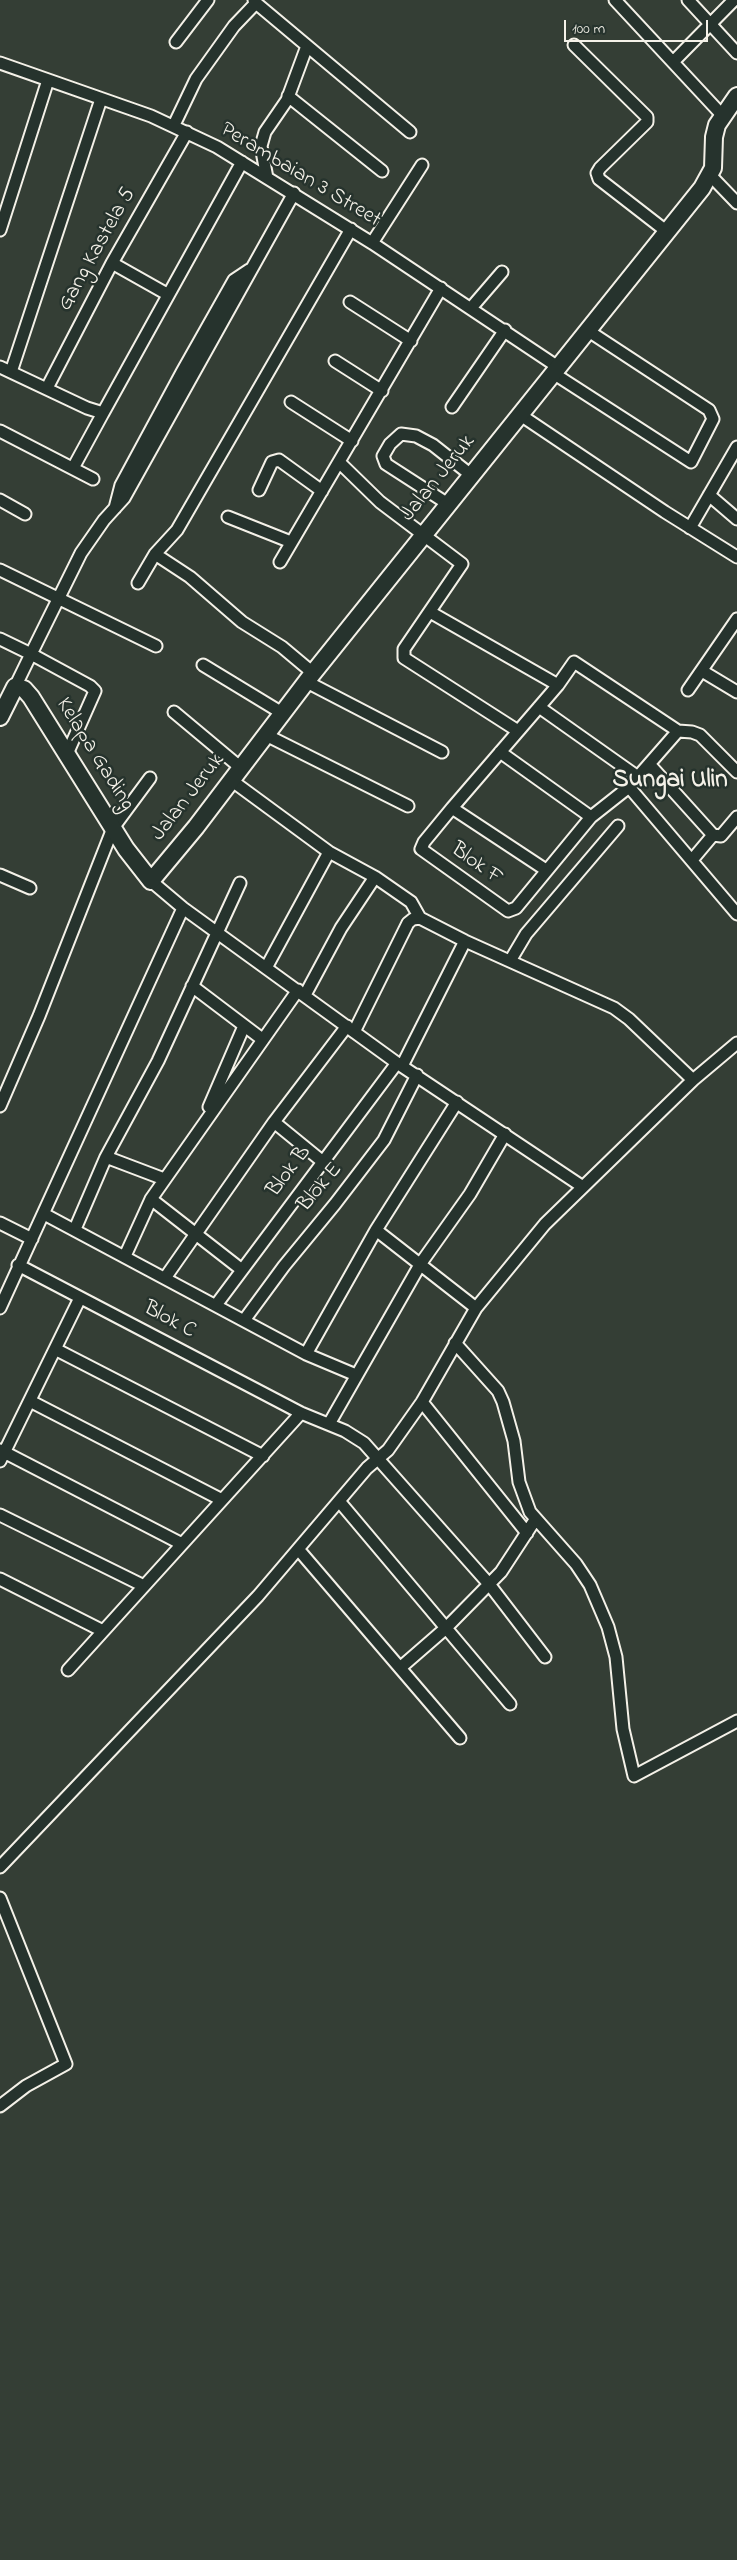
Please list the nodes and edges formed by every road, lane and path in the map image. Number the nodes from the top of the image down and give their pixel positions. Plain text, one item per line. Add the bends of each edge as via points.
1 (208, 0) edge
2 (615, 0) edge
3 (688, 0) edge
4 (734, 0) edge
5 (255, 2) edge
6 (710, 24) junction
7 (176, 42) dead end
8 (574, 45) dead end
9 (307, 46) junction
10 (737, 53) edge
11 (673, 62) junction
12 (0, 63) edge
13 (48, 80) junction
14 (288, 96) junction
15 (737, 96) edge
16 (100, 99) junction
17 (722, 115) junction
18 (174, 125) junction
19 (187, 132) junction
20 (410, 132) dead end
21 (242, 162) junction
22 (422, 165) dead end
23 (382, 170) dead end
24 (710, 175) junction
25 (266, 178) junction
26 (294, 193) junction
27 (736, 198) edge
28 (351, 229) junction
29 (0, 230) edge
30 (666, 231) junction
31 (372, 243) junction
32 (112, 263) junction
33 (502, 272) dead end
34 (441, 288) junction
35 (167, 294) junction
36 (350, 302) dead end
37 (471, 308) junction
38 (505, 330) junction
39 (588, 330) junction
40 (410, 341) junction
41 (335, 361) dead end
42 (0, 366) edge
43 (555, 370) junction
44 (11, 372) junction
45 (47, 388) junction
46 (382, 391) junction
47 (291, 402) dead end
48 (452, 406) dead end
49 (103, 413) junction
50 (519, 414) junction
51 (0, 431) edge
52 (352, 441) junction
53 (737, 447) edge
54 (339, 462) junction
55 (73, 468) junction
56 (471, 475) junction
57 (93, 479) dead end
58 (259, 490) dead end
59 (322, 490) junction
60 (709, 495) junction
61 (0, 500) edge
62 (448, 504) junction
63 (25, 514) dead end
64 (228, 517) dead end
65 (737, 519) edge
66 (690, 528) junction
67 (424, 534) junction
68 (291, 542) junction
69 (155, 554) junction
70 (737, 557) edge
71 (280, 562) dead end
72 (0, 570) edge
73 (138, 583) dead end
74 (58, 600) junction
75 (430, 612) junction
76 (736, 624) edge
77 (0, 638) edge
78 (156, 646) dead end
79 (31, 654) junction
80 (203, 664) dead end
81 (702, 671) junction
82 (310, 678) junction
83 (558, 685) junction
84 (15, 687) junction
85 (688, 690) dead end
86 (737, 692) edge
87 (539, 707) junction
88 (174, 712) dead end
89 (282, 713) junction
90 (0, 718) edge
91 (518, 731) junction
92 (678, 731) junction
93 (266, 735) junction
94 (442, 752) dead end
95 (500, 752) junction
96 (66, 754) junction
97 (649, 764) junction
98 (737, 772) edge
99 (236, 774) junction
100 (638, 777) junction
101 (150, 778) dead end
102 (629, 787) junction
103 (408, 806) dead end
104 (452, 808) junction
105 (591, 817) junction
106 (737, 817) edge
107 (618, 826) dead end
108 (113, 828) junction
109 (714, 835) junction
110 (329, 852) junction
111 (692, 860) junction
112 (546, 870) junction
113 (0, 875) edge
114 (374, 877) junction
115 (151, 881) junction
116 (240, 883) dead end
117 (30, 888) dead end
118 (183, 908) junction
119 (737, 914) edge
120 (420, 918) junction
121 (217, 933) junction
122 (465, 941) junction
123 (510, 961) junction
124 (266, 968) junction
125 (192, 986) junction
126 (302, 993) junction
127 (244, 1026) junction
128 (350, 1029) junction
129 (262, 1038) junction
130 (737, 1044) edge
131 (400, 1064) junction
132 (417, 1075) junction
133 (693, 1080) junction
134 (457, 1102) junction
135 (0, 1106) edge
136 (274, 1122) junction
137 (198, 1132) junction
138 (505, 1134) junction
139 (106, 1157) junction
140 (323, 1162) junction
141 (164, 1179) junction
142 (583, 1187) junction
143 (151, 1199) junction
144 (44, 1214) junction
145 (2, 1227) edge
146 (75, 1229) junction
147 (376, 1230) junction
148 (197, 1234) junction
149 (32, 1239) junction
150 (125, 1256) junction
151 (421, 1263) junction
152 (18, 1265) junction
153 (242, 1270) junction
154 (164, 1278) junction
155 (80, 1298) junction
156 (216, 1305) junction
157 (0, 1308) edge
158 (476, 1308) junction
159 (245, 1319) junction
160 (455, 1343) junction
161 (55, 1349) junction
162 (306, 1354) junction
163 (356, 1375) junction
164 (30, 1401) junction
165 (422, 1402) junction
166 (302, 1413) junction
167 (328, 1424) junction
168 (1, 1455) edge
169 (263, 1456) junction
170 (379, 1457) junction
171 (222, 1500) junction
172 (339, 1501) junction
173 (0, 1515) edge
174 (535, 1520) junction
175 (527, 1533) junction
176 (182, 1544) junction
177 (298, 1549) junction
178 (0, 1579) edge
179 (489, 1584) junction
180 (144, 1586) junction
181 (446, 1628) junction
182 (103, 1631) junction
183 (545, 1658) dead end
184 (400, 1668) junction
185 (68, 1670) dead end
186 (510, 1704) dead end
187 (737, 1721) edge
188 (460, 1738) dead end
189 (0, 1867) edge
190 (0, 1898) edge
191 (0, 2106) edge

1 - 7 street
2 - 11 street
3 - 6 street
4 - 6 street
5 - 9 street
5 - 18 street via 196,79
6 - 10 street
6 - 11 street
8 - 30 street via 648,117 647,122 600,168 597,173 599,179
9 - 14 street
9 - 20 street
11 - 17 street
12 - 13 street, Perambaian 3 Street
13 - 16 street, Perambaian 3 Street
13 - 29 street
14 - 23 street
14 - 25 street via 261,146
15 - 17 street, Jalan Jeruk
16 - 18 street, Perambaian 3 Street
16 - 44 street
17 - 24 street, Jalan Jeruk via 714,137 715,157
18 - 19 street, Perambaian 3 Street
19 - 21 street, Perambaian 3 Street
19 - 32 street, Gang Kastela 5
21 - 25 street, Perambaian 3 Street
21 - 35 street
22 - 31 street
24 - 27 street
24 - 30 street, Jalan Jeruk
25 - 26 street, Perambaian 3 Street
26 - 28 street, Perambaian 3 Street
26 - 74 street via 244,284 186,375 129,489 81,553
28 - 31 street, Perambaian 3 Street
28 - 69 street via 177,530
30 - 39 street, Jalan Jeruk
31 - 34 street, Perambaian 3 Street
32 - 35 street
32 - 45 street, Gang Kastela 5
33 - 37 street
34 - 37 street, Perambaian 3 Street
34 - 40 street
35 - 49 street
36 - 40 street
37 - 38 street, Perambaian 3 Street
38 - 43 street, Perambaian 3 Street
38 - 48 street
39 - 43 street, Jalan Jeruk
39 - 43 street, Perambaian 3 Street via 710,410 713,419 692,462
40 - 46 street
41 - 46 street
42 - 44 street
43 - 50 street, Jalan Jeruk
44 - 45 street
45 - 49 street
46 - 52 street
47 - 52 street
49 - 55 street
50 - 56 street, Jalan Jeruk
50 - 66 street
51 - 55 street
52 - 54 street
53 - 60 street
54 - 59 street
54 - 67 street via 369,493
55 - 57 street
56 - 62 street, Jalan Jeruk
56 - 62 street via 416,436 401,434 390,444 383,456 386,464
58 - 59 street via 272,462 279,460
59 - 68 street
60 - 65 street
60 - 66 street
61 - 63 street
62 - 67 street, Jalan Jeruk
64 - 68 street
66 - 70 street
67 - 75 street via 462,564
67 - 82 street, Jalan Jeruk
68 - 71 street
69 - 73 street
69 - 82 street via 190,577 242,622 282,647
72 - 74 street
74 - 78 street
74 - 79 street
75 - 83 street
75 - 91 street via 404,649 404,658
76 - 81 street
77 - 79 street
79 - 84 street
79 - 96 street via 95,691
80 - 89 street
81 - 85 street
81 - 86 street
82 - 89 street, Jalan Jeruk
82 - 94 street
83 - 87 street
83 - 92 street via 574,662
84 - 90 street
84 - 96 street, Kelapa Gading via 24,689 31,697
87 - 91 street
87 - 100 street
88 - 99 street
89 - 93 street, Jalan Jeruk
91 - 95 street
92 - 97 street
92 - 98 street via 700,735
93 - 99 street, Jalan Jeruk
93 - 103 street
95 - 104 street
95 - 105 street
96 - 108 street, Kelapa Gading
97 - 100 street
97 - 109 street
99 - 110 street
99 - 115 street, Jalan Jeruk
100 - 102 street
101 - 108 street
102 - 105 street
102 - 111 street
104 - 112 street
104 - 112 street, Blok F via 421,849 508,911 516,908
105 - 112 street
106 - 109 street via 721,836
107 - 123 street via 526,934
108 - 115 street, Kelapa Gading
108 - 135 street
109 - 111 street
110 - 114 street
110 - 124 street
111 - 119 street
113 - 117 street
114 - 120 street via 411,902
114 - 126 street
115 - 118 street
116 - 121 street
118 - 121 street
118 - 144 street
120 - 122 street
120 - 128 street via 413,918 408,923
121 - 124 street
121 - 125 street
122 - 123 street
122 - 131 street, Blok B
123 - 133 street via 614,1008
124 - 126 street
125 - 127 street
125 - 139 street via 158,1060
126 - 128 street
126 - 129 street
127 - 129 street
127 - 137 street
128 - 131 street
128 - 136 street
129 - 137 street
130 - 133 street
131 - 132 street
131 - 140 street, Blok B
132 - 134 street
132 - 159 street, Blok E via 384,1140
133 - 142 street
134 - 138 street
134 - 147 street
136 - 140 street
136 - 148 street
137 - 141 street
138 - 142 street
138 - 151 street via 470,1194
139 - 141 street
139 - 146 street
140 - 153 street, Blok B
141 - 143 street
142 - 158 street via 545,1224
143 - 148 street
143 - 150 street
144 - 146 street
144 - 149 street
145 - 149 street
146 - 150 street
147 - 151 street
147 - 162 street
148 - 153 street
148 - 154 street
149 - 152 street
150 - 154 street
151 - 158 street
151 - 163 street
152 - 155 street, Blok C
152 - 157 street
153 - 156 street, Blok B
154 - 156 street
155 - 161 street
155 - 166 street, Blok C
156 - 159 street
158 - 160 street
159 - 162 street
160 - 165 street
160 - 174 street via 498,1391 503,1402 514,1441 519,1482
161 - 164 street
161 - 169 street
162 - 163 street
163 - 167 street
164 - 168 street
164 - 171 street
165 - 170 street via 388,1450
165 - 175 street
166 - 167 street, Blok C
166 - 169 street
167 - 170 street, Blok C via 364,1442
168 - 176 street
169 - 171 street
170 - 172 street
170 - 179 street, Blok C
171 - 176 street
172 - 177 street
172 - 181 street
173 - 180 street
174 - 175 street
174 - 187 street via 576,1564 590,1585 608,1627 616,1656 623,1728 634,1776
175 - 179 street
176 - 180 street
177 - 184 street
177 - 189 street via 258,1596
178 - 182 street
179 - 181 street
179 - 183 street, Blok C
180 - 182 street
181 - 184 street
181 - 186 street
182 - 185 street
184 - 188 street
190 - 191 street via 66,2064 26,2086

